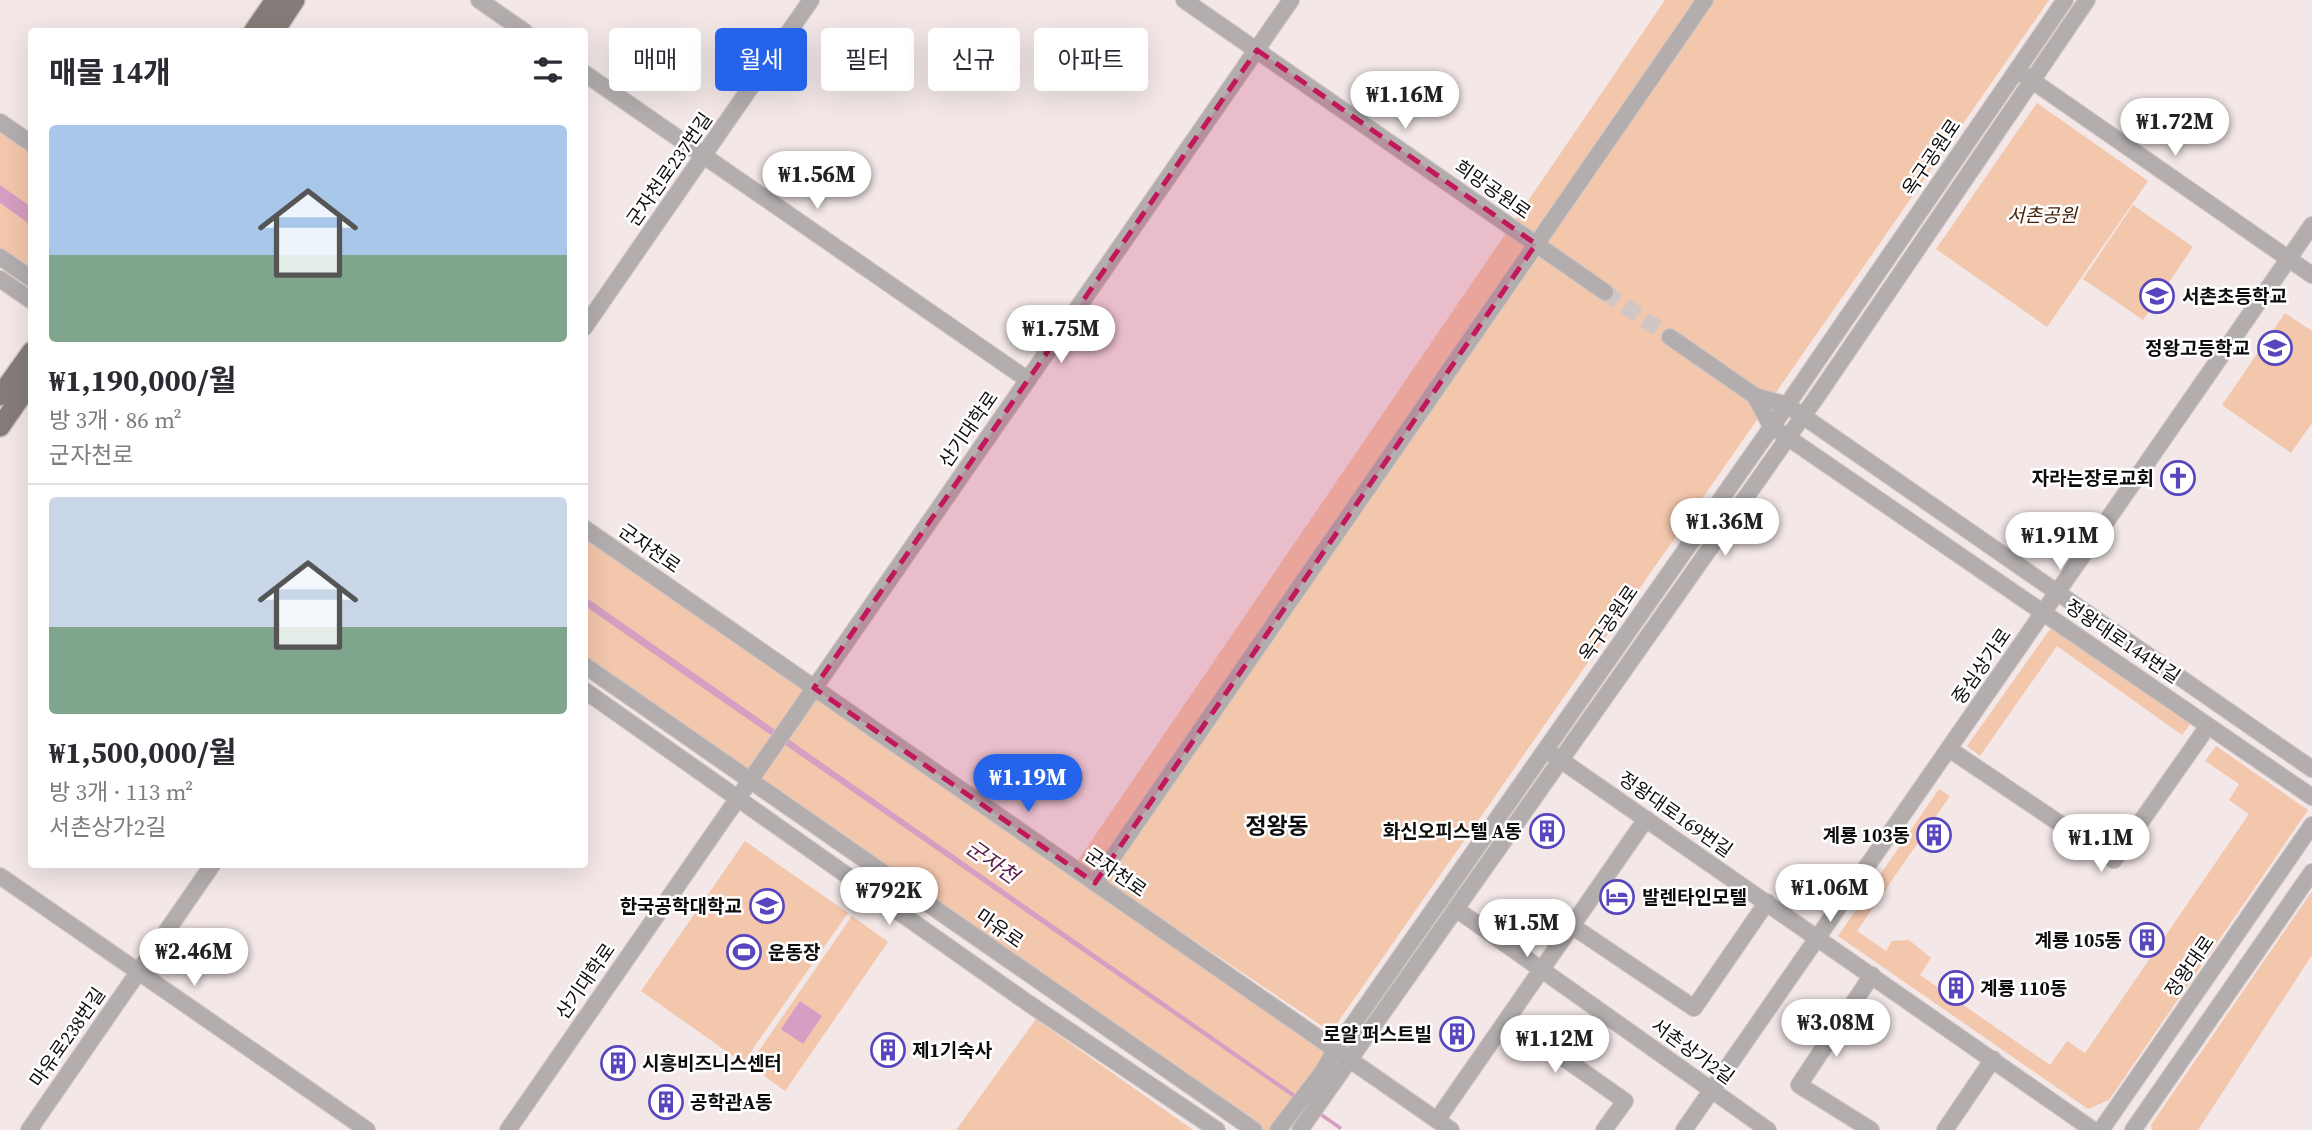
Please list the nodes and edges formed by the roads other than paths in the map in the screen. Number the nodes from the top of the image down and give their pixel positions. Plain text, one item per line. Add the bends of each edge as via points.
1 (275, 0) edge
2 (295, 0) edge
3 (479, 0) edge
4 (811, 0) edge
5 (1184, 0) edge
6 (1292, 0) edge
7 (1705, 0) edge
8 (2065, 0) edge
9 (2087, 0) edge
10 (256, 28) edge
11 (277, 28) edge
12 (519, 28) edge
13 (1257, 50) junction
14 (2016, 70) junction
15 (588, 76) edge
16 (2031, 80) junction
17 (0, 122) edge
18 (28, 141) edge
19 (704, 156) junction
20 (2312, 225) edge
21 (1536, 244) junction
22 (0, 257) edge
23 (2288, 259) junction
24 (2312, 275) edge
25 (28, 276) edge
26 (0, 279) edge
27 (1605, 292) tunnel mouth
28 (28, 298) edge
29 (588, 322) edge
30 (1670, 337) tunnel mouth
31 (28, 357) edge
32 (1028, 380) junction
33 (28, 387) edge
34 (0, 396) edge
35 (1755, 396) junction
36 (1787, 405) junction
37 (1803, 416) junction
38 (1771, 426) junction
39 (0, 427) edge
40 (1787, 437) junction
41 (588, 531) edge
42 (2057, 592) junction
43 (2043, 612) junction
44 (588, 668) edge
45 (814, 688) junction
46 (588, 693) edge
47 (2208, 726) junction
48 (1545, 749) junction
49 (1949, 749) junction
50 (1560, 760) junction
51 (2312, 768) edge
52 (750, 780) junction
53 (2312, 797) edge
54 (738, 798) junction
55 (1646, 819) junction
56 (2312, 825) edge
57 (210, 868) edge
58 (2312, 872) edge
59 (0, 876) edge
60 (1095, 883) junction
61 (1767, 902) junction
62 (1456, 909) junction
63 (1572, 926) junction
64 (1818, 938) junction
65 (1543, 968) junction
66 (138, 972) junction
67 (1872, 975) junction
68 (1508, 1019) junction
69 (1335, 1049) junction
70 (1993, 1059) junction
71 (1350, 1060) junction
72 (1712, 1090) junction
73 (1444, 1125) edge
74 (1292, 1127) edge
75 (29, 1130) edge
76 (367, 1130) edge
77 (508, 1130) edge
78 (1217, 1130) edge
79 (1254, 1130) edge
80 (1604, 1130) edge
81 (1684, 1130) edge
82 (1768, 1130) edge
83 (1871, 1130) edge
84 (1945, 1130) edge
85 (2093, 1130) edge
86 (2101, 1130) edge
87 (2133, 1130) edge

1 - 10 main road
2 - 11 main road
3 - 12 street
4 - 19 street, 군자천로237번길
5 - 13 street, 희망공원로
6 - 13 street, 산기대학로
7 - 21 street
8 - 14 street, 옥구공원로
9 - 16 street, 옥구공원로
13 - 21 street, 희망공원로
13 - 32 street, 산기대학로
14 - 16 street
14 - 36 street, 옥구공원로
15 - 19 street
16 - 23 street
16 - 37 street, 옥구공원로
17 - 18 street
19 - 29 street, 군자천로237번길
19 - 32 street
20 - 23 street, 중심상가로
21 - 27 street, 희망공원로
21 - 60 street
22 - 25 street
23 - 24 street
23 - 42 street, 중심상가로
26 - 28 street
30 - 35 street
31 - 34 main road
32 - 45 street, 산기대학로
33 - 39 main road
35 - 36 street, 정왕대로144번길
35 - 38 street
36 - 37 street, 정왕대로144번길
36 - 38 street, 옥구공원로
37 - 40 street, 옥구공원로
37 - 42 street, 정왕대로144번길
38 - 40 street, 정왕대로144번길
38 - 48 street, 옥구공원로
40 - 43 street, 정왕대로144번길
40 - 50 street, 옥구공원로
41 - 45 street, 군자천로
42 - 43 street, 중심상가로
42 - 51 street, 정왕대로144번길
43 - 47 street, 정왕대로144번길
43 - 49 street, 중심상가로
44 - 52 street, 마유로
45 - 52 street, 산기대학로
45 - 60 street, 군자천로
46 - 54 street
47 - 49 street via 2114,860
47 - 53 street, 정왕대로144번길
48 - 50 street, 정왕대로169번길
48 - 69 street, 옥구공원로
49 - 64 street, 중심상가로
50 - 55 street, 정왕대로169번길
50 - 62 street, 옥구공원로
52 - 54 street, 산기대학로
52 - 79 street, 마유로
54 - 77 street, 산기대학로
54 - 78 street
55 - 61 street, 정왕대로169번길
55 - 63 street
56 - 86 street, 정왕대로
57 - 66 street, 마유로238번길
58 - 87 street
59 - 66 street
60 - 69 street, 군자천로
61 - 63 street via 1694,1008
61 - 64 street, 정왕대로169번길
62 - 65 street, 서촌상가2길
62 - 71 street, 옥구공원로
63 - 65 street
64 - 67 street, 정왕대로169번길
64 - 72 street, 중심상가로
65 - 68 street
65 - 72 street, 서촌상가2길
66 - 75 street, 마유로238번길
66 - 76 street
67 - 70 street, 정왕대로169번길
67 - 83 street via 1800,1085
68 - 73 street
68 - 80 street via 1625,1101
69 - 71 street, 군자천로
69 - 74 street, 옥구공원로
70 - 84 street
70 - 85 street, 정왕대로169번길
71 - 73 street, 군자천로
71 - 74 street, 옥구공원로 via 1328,1091
72 - 81 street, 중심상가로
72 - 82 street, 서촌상가2길

